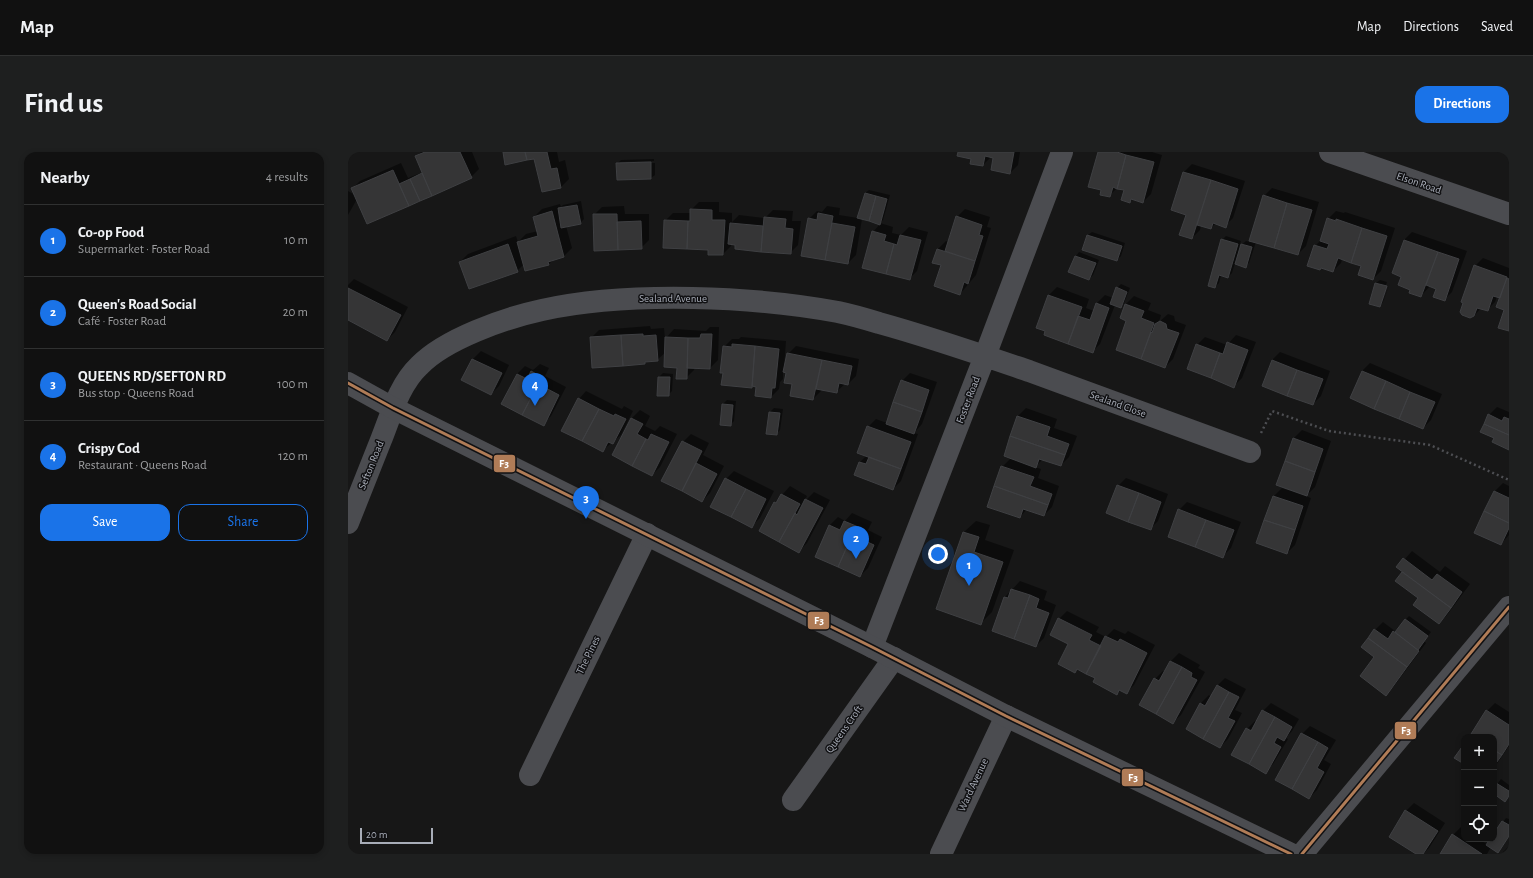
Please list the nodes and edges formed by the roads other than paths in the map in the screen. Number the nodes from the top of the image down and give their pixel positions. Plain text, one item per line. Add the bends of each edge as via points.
1 (1062, 152) edge
2 (1330, 152) edge
3 (1509, 214) edge
4 (985, 356) junction
5 (348, 383) edge
6 (393, 408) junction
7 (1250, 452) road end
8 (348, 523) edge
9 (647, 534) junction
10 (1509, 607) edge
11 (872, 647) junction
12 (894, 658) junction
13 (1006, 716) junction
14 (530, 775) dead end
15 (793, 800) dead end
16 (941, 854) edge
17 (1291, 854) edge
18 (1302, 854) edge

1 - 4 street, Foster Road
2 - 3 street, Elson Road
4 - 6 street, Sealand Avenue via 841,313 781,303 650,297 610,299 569,304 520,315 480,329 445,346 417,367
4 - 7 street, Sealand Close
4 - 11 street, Foster Road
5 - 6 street
6 - 8 street, Sefton Road
6 - 9 street
9 - 11 street
9 - 14 street, The Pines
10 - 18 street
11 - 12 street
12 - 13 street
12 - 15 street, Queens Croft
13 - 16 street, Ward Avenue
13 - 17 street

